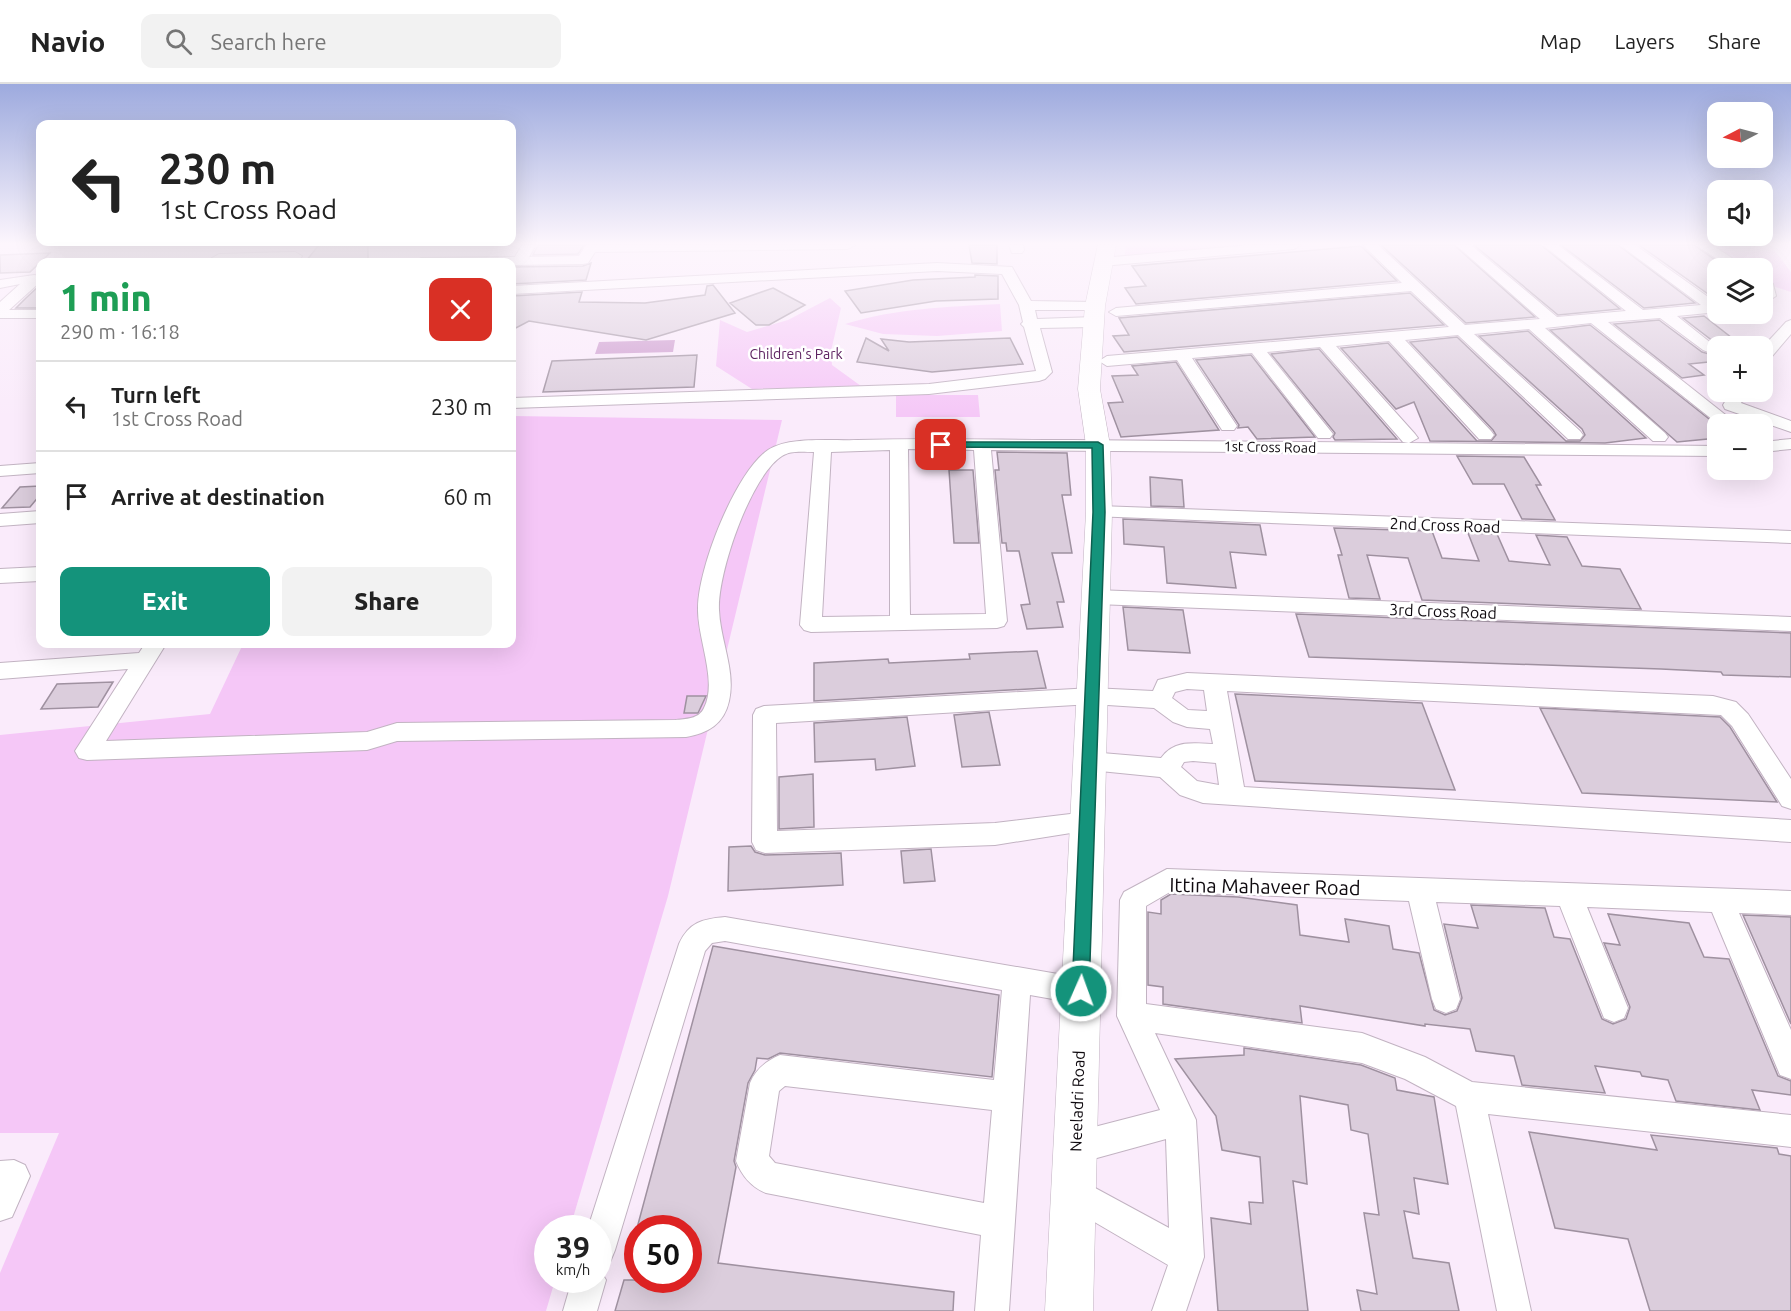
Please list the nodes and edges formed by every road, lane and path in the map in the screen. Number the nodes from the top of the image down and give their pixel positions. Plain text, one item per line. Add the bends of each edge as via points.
1 (1025, 302) edge
2 (1103, 302) edge
3 (1226, 302) edge
4 (1431, 302) edge
5 (1531, 302) edge
6 (1624, 302) edge
7 (1026, 305) junction
8 (1707, 309) edge
9 (0, 312) edge
10 (1102, 313) junction
11 (1663, 313) junction
12 (36, 314) edge
13 (1640, 315) junction
14 (1595, 319) junction
15 (1554, 322) junction
16 (1029, 324) junction
17 (1533, 325) junction
18 (1791, 325) edge
19 (1461, 331) junction
20 (1394, 337) junction
21 (1325, 343) junction
22 (1773, 345) edge
23 (1707, 346) edge
24 (1257, 349) junction
25 (1183, 356) junction
26 (1107, 361) dead end
27 (1733, 402) edge
28 (516, 403) edge
29 (1715, 414) edge
30 (1228, 426) dead end
31 (1791, 427) edge
32 (1324, 434) dead end
33 (1485, 435) dead end
34 (1574, 435) dead end
35 (1659, 436) dead end
36 (1409, 438) dead end
37 (899, 444) junction
38 (1791, 444) edge
39 (1098, 445) junction
40 (982, 446) junction
41 (1773, 446) edge
42 (823, 447) junction
43 (1707, 451) edge
44 (36, 468) edge
45 (0, 471) edge
46 (1099, 512) junction
47 (36, 517) edge
48 (0, 520) edge
49 (1791, 537) edge
50 (36, 574) edge
51 (0, 576) edge
52 (1096, 597) junction
53 (900, 624) junction
54 (1791, 624) edge
55 (151, 652) edge
56 (0, 671) edge
57 (1214, 682) junction
58 (1092, 696) junction
59 (1160, 700) junction
60 (1220, 720) junction
61 (1226, 755) junction
62 (1090, 761) junction
63 (1167, 768) junction
64 (1233, 796) junction
65 (1791, 799) edge
66 (1088, 822) junction
67 (1791, 831) edge
68 (1420, 890) junction
69 (1569, 895) junction
70 (1720, 900) junction
71 (1791, 903) edge
72 (1017, 980) junction
73 (1081, 991) junction
74 (1446, 999) dead end
75 (1614, 1008) dead end
76 (1131, 1016) junction
77 (1791, 1064) edge
78 (1008, 1097) junction
79 (1470, 1097) junction
80 (1181, 1120) junction
81 (1791, 1131) edge
82 (1075, 1148) junction
83 (0, 1177) edge
84 (1073, 1192) junction
85 (0, 1205) edge
86 (609, 1215) edge
87 (999, 1222) junction
88 (1187, 1257) junction
89 (585, 1293) edge
90 (580, 1311) edge
91 (992, 1311) edge
92 (1069, 1311) edge
93 (1169, 1311) edge
94 (1514, 1311) edge

1 - 7 street
2 - 10 main road, Neeladri Road
3 - 10 street
4 - 19 street
5 - 15 street
6 - 13 street
7 - 10 street
7 - 16 street
8 - 11 street
9 - 12 street
10 - 16 street
10 - 39 main road, Neeladri Road via 1089,389
11 - 13 street
11 - 23 street
13 - 14 street
14 - 15 street
14 - 29 street
15 - 17 street
16 - 28 street via 1044,372 1039,376 929,389
17 - 19 street
17 - 35 street
18 - 22 street
19 - 20 street
19 - 34 street
20 - 21 street
20 - 33 street
21 - 24 street
21 - 36 street
24 - 25 street
24 - 32 street
25 - 26 street
25 - 30 street
27 - 31 street via 1731,405
37 - 40 street, 1st Cross Road
37 - 42 street, 1st Cross Road
37 - 53 street
38 - 41 street
39 - 40 street, 1st Cross Road
39 - 43 street, 1st Cross Road
39 - 46 main road, Neeladri Road
40 - 53 street via 997,621
42 - 53 street via 811,625
42 - 55 street, 1st Cross Road via 776,452 760,465 742,497 718,558 708,607 720,685 714,712 700,726 397,732 367,741 87,751
44 - 45 street
46 - 49 street, 2nd Cross Road
46 - 52 main road, Neeladri Road
47 - 48 street
50 - 51 street
52 - 54 street, 3rd Cross Road
52 - 58 main road, Neeladri Road
55 - 56 street
57 - 59 street via 1187,681 1166,686
57 - 60 street
57 - 65 street via 1728,708 1740,720
58 - 59 street
58 - 62 main road, Neeladri Road
58 - 66 street via 764,715 765,842 996,834
59 - 60 street via 1171,713 1188,720
60 - 61 street
61 - 63 street via 1177,754
61 - 64 street
62 - 63 street
62 - 66 main road, Neeladri Road
63 - 64 street via 1192,792
64 - 67 street
66 - 73 main road, Neeladri Road
68 - 69 street, Ittina Mahaveer Road
68 - 74 street
68 - 76 street, Ittina Mahaveer Road via 1167,880 1133,900
69 - 70 street, Ittina Mahaveer Road
69 - 75 street
70 - 71 street, Ittina Mahaveer Road
70 - 77 street
72 - 73 street
72 - 78 street
72 - 86 street via 725,929 705,931 693,944
73 - 82 main road, Neeladri Road
76 - 79 street via 1362,1048 1414,1068
76 - 80 street, Ittina Mahaveer Road
78 - 87 street
78 - 87 street via 780,1070 765,1083 752,1161 766,1177
79 - 81 street
79 - 94 street
80 - 82 street
80 - 88 street, Ittina Mahaveer Road
82 - 84 main road, Neeladri Road
83 - 85 street via 14,1176
84 - 88 street
84 - 92 main road, Neeladri Road
87 - 91 street
88 - 93 street, Ittina Mahaveer Road
89 - 90 street

